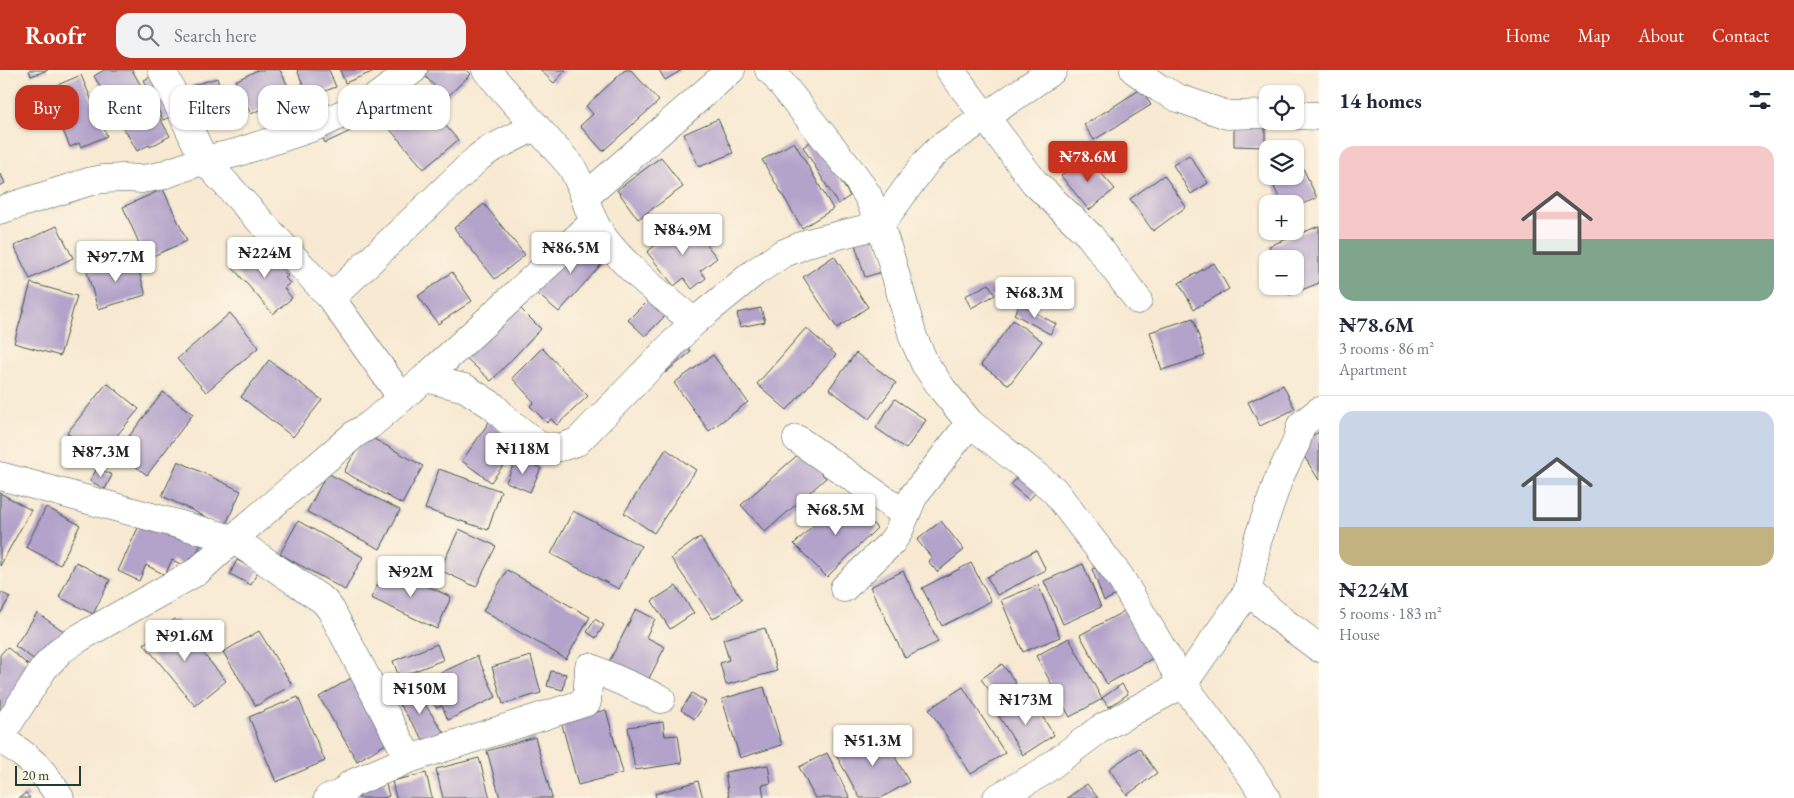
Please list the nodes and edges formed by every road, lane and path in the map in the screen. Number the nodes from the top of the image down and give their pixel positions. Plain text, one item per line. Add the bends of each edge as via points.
1 (162, 70) edge
2 (413, 70) edge
3 (486, 70) edge
4 (731, 70) edge
5 (769, 70) edge
6 (950, 70) edge
7 (1134, 70) edge
8 (1050, 71) edge
9 (1259, 114) edge
10 (1304, 115) edge
11 (985, 116) junction
12 (1319, 116) edge
13 (536, 126) junction
14 (204, 160) junction
15 (586, 196) junction
16 (0, 210) edge
17 (594, 222) junction
18 (880, 225) junction
19 (331, 298) junction
20 (1138, 300) dead end
21 (694, 322) junction
22 (425, 378) junction
23 (402, 398) junction
24 (1319, 411) edge
25 (970, 423) junction
26 (797, 439) dead end
27 (0, 476) edge
28 (905, 514) junction
29 (233, 539) junction
30 (844, 588) dead end
31 (1248, 591) junction
32 (1319, 648) edge
33 (1183, 684) junction
34 (661, 699) dead end
35 (0, 738) edge
36 (409, 759) junction
37 (60, 798) edge
38 (328, 798) edge
39 (997, 798) edge
40 (1266, 798) edge

1 - 14 street
2 - 14 street via 375,98 317,126 236,153
3 - 13 street
4 - 15 street
5 - 18 street via 855,176
6 - 11 street
7 - 9 street via 1178,98 1227,115
8 - 11 street
10 - 12 street
11 - 18 street via 926,162
11 - 20 street via 1035,183 1090,236
13 - 15 street via 572,166
13 - 19 street via 479,157
14 - 16 street via 160,176 88,182
14 - 19 street
15 - 17 street
17 - 21 street via 625,262
17 - 22 street
18 - 21 street via 831,236 782,254 754,272
18 - 25 street via 912,337 925,364
19 - 23 street
21 - 22 street via 577,442 561,447 542,448 493,406 466,388
22 - 23 street
23 - 29 street
24 - 31 street via 1301,425 1279,478 1257,542
25 - 28 street via 914,494
25 - 33 street via 1054,490 1120,577
26 - 28 street
27 - 29 street
28 - 30 street via 898,533 890,543
29 - 35 street via 198,571 61,650 44,668
29 - 36 street via 324,601
31 - 32 street
31 - 33 street
33 - 39 street via 1100,729 1041,772
33 - 40 street
34 - 36 street via 589,667 587,702
35 - 37 street via 36,763
36 - 38 street via 351,784 341,794

